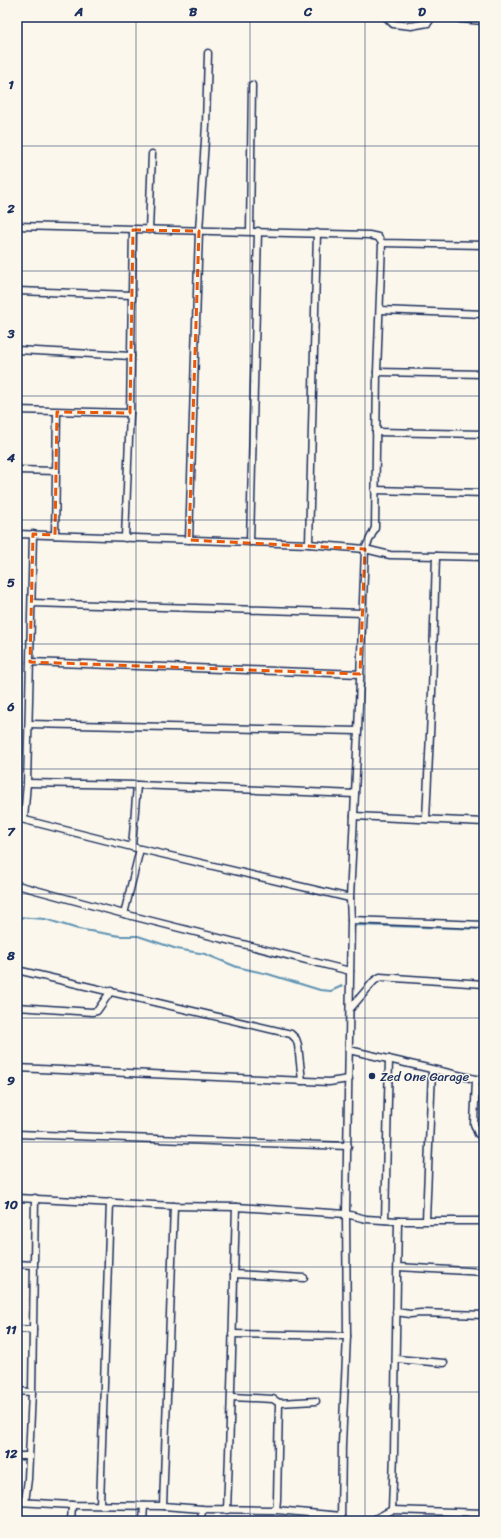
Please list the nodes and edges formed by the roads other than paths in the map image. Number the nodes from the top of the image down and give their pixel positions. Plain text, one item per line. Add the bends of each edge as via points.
1 (386, 17) edge
2 (432, 17) edge
3 (460, 19) dead end
4 (484, 21) edge
5 (208, 53) dead end
6 (252, 85) dead end
7 (152, 154) dead end
8 (17, 226) edge
9 (133, 230) junction
10 (149, 230) junction
11 (199, 231) junction
12 (250, 231) junction
13 (258, 231) junction
14 (317, 233) junction
15 (382, 243) junction
16 (484, 245) edge
17 (17, 291) edge
18 (132, 295) junction
19 (380, 310) junction
20 (484, 314) edge
21 (17, 350) edge
22 (131, 356) junction
23 (378, 372) junction
24 (484, 374) edge
25 (17, 410) edge
26 (57, 412) junction
27 (130, 413) junction
28 (376, 432) junction
29 (484, 434) edge
30 (17, 470) edge
31 (56, 471) junction
32 (374, 490) junction
33 (484, 493) edge
34 (17, 534) edge
35 (33, 534) junction
36 (54, 536) junction
37 (125, 538) junction
38 (189, 540) junction
39 (250, 542) junction
40 (309, 544) junction
41 (365, 549) junction
42 (436, 556) junction
43 (484, 557) edge
44 (32, 603) junction
45 (363, 613) junction
46 (30, 662) junction
47 (360, 674) junction
48 (29, 724) junction
49 (358, 731) junction
50 (27, 783) junction
51 (137, 785) junction
52 (355, 794) junction
53 (354, 816) junction
54 (17, 818) edge
55 (24, 819) junction
56 (426, 819) junction
57 (484, 822) edge
58 (132, 848) junction
59 (140, 849) junction
60 (17, 885) edge
61 (350, 898) junction
62 (124, 914) junction
63 (351, 920) junction
64 (484, 925) edge
65 (17, 970) edge
66 (350, 971) junction
67 (484, 984) edge
68 (111, 991) junction
69 (17, 1007) edge
70 (350, 1009) junction
71 (349, 1050) junction
72 (389, 1059) junction
73 (17, 1068) edge
74 (432, 1070) junction
75 (349, 1079) junction
76 (476, 1080) junction
77 (302, 1081) junction
78 (484, 1081) edge
79 (17, 1134) edge
80 (478, 1134) dead end
81 (348, 1146) junction
82 (17, 1198) edge
83 (35, 1198) junction
84 (110, 1202) junction
85 (174, 1206) junction
86 (236, 1206) junction
87 (346, 1214) junction
88 (385, 1220) junction
89 (426, 1220) junction
90 (398, 1221) junction
91 (484, 1221) edge
92 (17, 1264) edge
93 (33, 1265) junction
94 (398, 1267) junction
95 (484, 1272) edge
96 (234, 1274) junction
97 (304, 1278) dead end
98 (396, 1312) junction
99 (484, 1315) edge
100 (17, 1329) edge
101 (33, 1330) junction
102 (232, 1334) junction
103 (347, 1336) junction
104 (396, 1358) junction
105 (444, 1363) dead end
106 (17, 1391) edge
107 (32, 1392) junction
108 (232, 1397) junction
109 (316, 1401) dead end
110 (279, 1403) junction
111 (17, 1456) edge
112 (28, 1456) junction
113 (17, 1502) edge
114 (25, 1502) junction
115 (72, 1505) junction
116 (100, 1505) junction
117 (144, 1506) junction
118 (163, 1506) junction
119 (202, 1509) junction
120 (226, 1510) junction
121 (276, 1510) junction
122 (392, 1510) junction
123 (484, 1513) edge
124 (341, 1519) edge
125 (71, 1521) edge
126 (143, 1521) edge
127 (201, 1521) edge
128 (371, 1521) edge

1 - 2 street via 393,24 410,26 428,23
3 - 4 street
5 - 11 street
6 - 12 street
7 - 10 street
8 - 9 street
9 - 10 street
9 - 18 street
10 - 11 street
11 - 12 street
11 - 38 street
12 - 13 street
13 - 14 street
13 - 39 street
14 - 15 street via 369,235 378,237
14 - 40 street
15 - 16 street
15 - 19 street
17 - 18 street
18 - 22 street
19 - 20 street
19 - 23 street
21 - 22 street
22 - 27 street
23 - 24 street
23 - 28 street
25 - 26 street
26 - 27 street
26 - 31 street
27 - 37 street
28 - 29 street
28 - 32 street
30 - 31 street
31 - 36 street
32 - 33 street
32 - 41 street via 375,528
34 - 35 street
35 - 36 street
35 - 44 street
36 - 37 street
37 - 38 street
38 - 39 street
39 - 40 street
40 - 41 street
41 - 42 street via 390,555
41 - 45 street
42 - 43 street
42 - 56 street
44 - 45 street
44 - 46 street
45 - 47 street
46 - 47 street
46 - 48 street
47 - 49 street
48 - 49 street
48 - 50 street
49 - 52 street
50 - 51 street
50 - 55 street
51 - 52 street
51 - 58 street
52 - 53 street
53 - 56 street
53 - 61 street
54 - 55 street
55 - 58 street
56 - 57 street
58 - 59 street
59 - 61 street
59 - 62 street
60 - 62 street
61 - 63 street
62 - 66 street
63 - 64 street
63 - 66 street
65 - 68 street
66 - 70 street
67 - 70 street via 380,978 374,981
68 - 69 street via 97,1011 92,1012
68 - 77 street via 291,1034 298,1045
70 - 71 street
71 - 72 street
71 - 75 street
72 - 74 street
72 - 88 street
73 - 77 street
74 - 76 street
74 - 89 street
75 - 77 street via 329,1082
75 - 81 street
76 - 78 street
76 - 80 street via 474,1124
79 - 81 street
81 - 87 street
82 - 83 street
83 - 84 street
83 - 93 street
84 - 85 street
84 - 116 street
85 - 86 street
85 - 118 street
86 - 87 street
86 - 96 street
87 - 88 street
87 - 103 street
88 - 90 street
89 - 90 street
89 - 91 street
90 - 94 street
92 - 93 street
93 - 101 street
94 - 95 street
94 - 98 street
96 - 97 street
96 - 102 street
98 - 99 street
98 - 104 street
100 - 101 street
101 - 107 street
102 - 103 street
102 - 108 street
103 - 124 street
104 - 105 street
104 - 122 street
106 - 107 street
107 - 112 street
108 - 110 street via 273,1399
108 - 120 street
109 - 110 street
110 - 121 street
111 - 112 street
112 - 114 street
113 - 114 street
114 - 115 street
115 - 116 street
115 - 125 street
116 - 117 street
117 - 118 street
117 - 126 street
118 - 119 street
119 - 120 street
119 - 127 street
120 - 121 street
121 - 124 street
122 - 123 street
122 - 128 street

